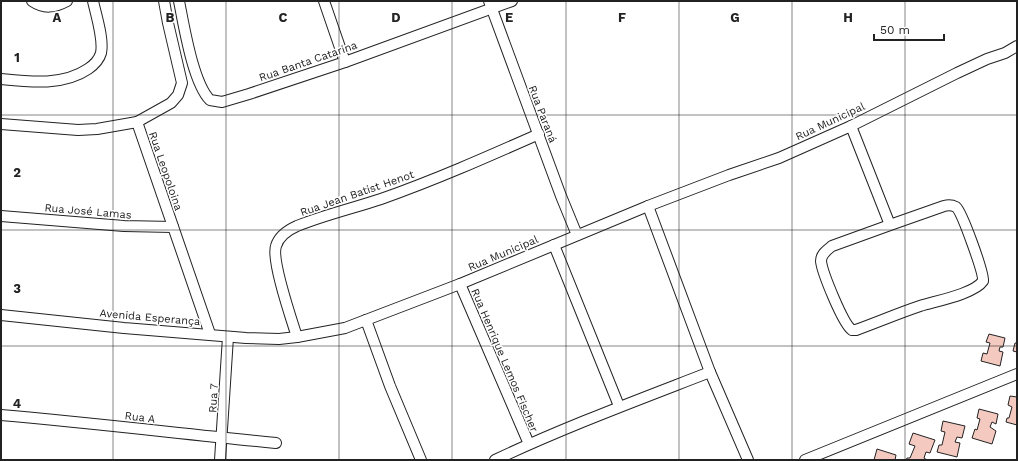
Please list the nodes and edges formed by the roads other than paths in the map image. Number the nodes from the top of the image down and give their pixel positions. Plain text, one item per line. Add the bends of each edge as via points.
1 (32, 1) edge
2 (66, 1) edge
3 (93, 1) edge
4 (164, 1) edge
5 (179, 1) edge
6 (324, 1) edge
7 (512, 1) edge
8 (490, 5) edge
9 (1017, 46) edge
10 (345, 62) junction
11 (1, 79) edge
12 (137, 122) junction
13 (1, 124) edge
14 (851, 126) junction
15 (539, 134) junction
16 (648, 206) junction
17 (1, 216) edge
18 (890, 225) junction
19 (173, 227) junction
20 (577, 235) junction
21 (554, 245) junction
22 (460, 284) junction
23 (1, 315) edge
24 (366, 320) junction
25 (210, 334) junction
26 (228, 337) junction
27 (297, 337) junction
28 (710, 372) junction
29 (1017, 374) edge
30 (619, 406) junction
31 (1, 415) edge
32 (222, 438) junction
33 (276, 443) dead end
34 (528, 444) junction
35 (220, 460) edge
36 (421, 460) edge
37 (495, 460) edge
38 (748, 460) edge
39 (805, 460) edge

1 - 2 street via 49,7
3 - 11 street via 102,46 100,57 94,65 73,77 59,80 33,82
4 - 12 street via 181,76 181,88 171,103
5 - 10 street, Rua Banta Catarina via 194,69 201,88 210,100 230,100
6 - 10 street
7 - 8 street, Rua Banta Catarina
8 - 10 street, Rua Banta Catarina
8 - 15 street, Rua Paraná
9 - 14 street, Rua Municipal
12 - 13 street, Rua Leopoloina via 78,130
12 - 19 street, Rua Leopoloina
14 - 16 street, Rua Municipal via 779,158
14 - 18 street
15 - 20 street, Rua Paraná
15 - 27 street, Rua Jean Batist Henot via 448,174 297,226 283,236 275,248 275,255
16 - 20 street, Rua Municipal
16 - 28 street
17 - 19 street, Rua José Lamas via 124,226
18 - 18 street via 832,246 822,255 821,261 832,292 845,321 852,330 968,291 983,281 964,222 956,207 944,206
19 - 25 street, Rua Leopoloina
20 - 21 street, Rua Municipal
21 - 22 street, Rua Municipal
21 - 30 street
22 - 24 street, Rua Municipal
22 - 34 street, Rua Henrique Lemos Fischer
23 - 25 street, Avenida Esperança
24 - 27 street, Rua Municipal via 345,328
24 - 36 street
25 - 26 street, Avenida Esperança
26 - 27 street, Avenida Esperança
26 - 32 street, Rua 7
28 - 30 street
28 - 38 street
29 - 39 street
30 - 34 street
31 - 32 street, Rua A
32 - 33 street, Rua A
32 - 35 street, Rua 7
34 - 37 street

